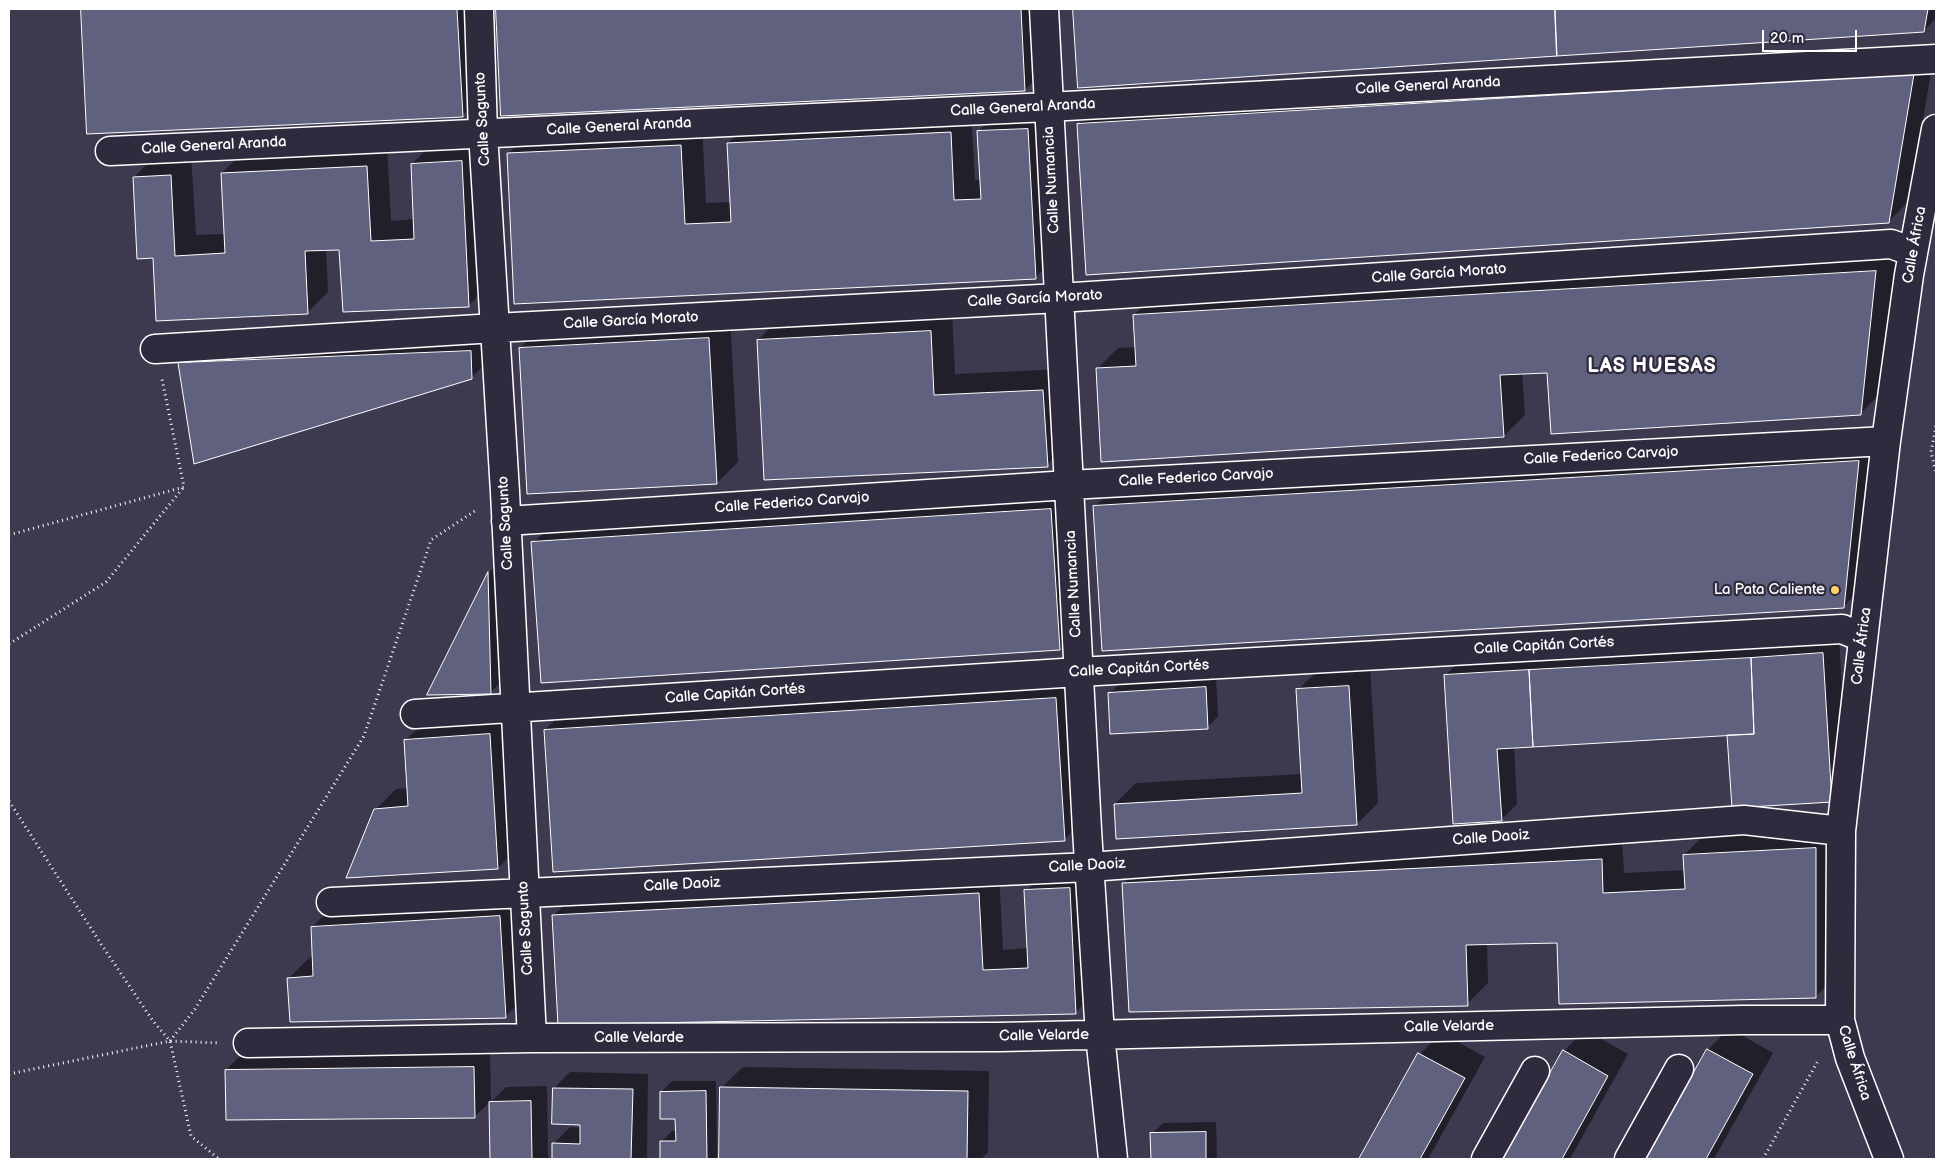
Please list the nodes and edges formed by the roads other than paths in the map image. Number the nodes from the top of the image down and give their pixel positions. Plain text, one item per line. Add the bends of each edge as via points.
1 (479, 9) edge
2 (1044, 9) edge
3 (1936, 59) edge
4 (1048, 107) junction
5 (1936, 129) edge
6 (483, 133) junction
7 (110, 151) dead end
8 (1913, 252) junction
9 (1059, 298) junction
10 (495, 328) junction
11 (156, 348) road end
12 (1886, 441) junction
13 (1069, 485) junction
14 (506, 521) junction
15 (1862, 637) junction
16 (1078, 672) junction
17 (515, 708) junction
18 (416, 714) dead end
19 (1841, 831) junction
20 (1089, 866) junction
21 (524, 893) junction
22 (331, 902) dead end
23 (1840, 1020) junction
24 (1100, 1035) junction
25 (532, 1038) junction
26 (248, 1043) road end
27 (1679, 1069) dead end
28 (1534, 1071) dead end
29 (1113, 1159) edge
30 (1486, 1159) edge
31 (1629, 1159) edge
32 (1888, 1159) edge

1 - 6 street, Calle Sagunto
2 - 4 street, Calle Numancia
3 - 4 street, Calle General Aranda
4 - 6 street, Calle General Aranda
4 - 9 street, Calle Numancia
5 - 8 street, Calle África
6 - 7 street, Calle General Aranda
6 - 10 street, Calle Sagunto
8 - 9 street, Calle García Morato via 1892,244
8 - 12 street, Calle África
9 - 10 street, Calle García Morato
9 - 13 street, Calle Numancia
10 - 11 street, Calle García Morato
10 - 14 street, Calle Sagunto
12 - 13 street, Calle Federico Carvajo
12 - 15 street, Calle África
13 - 14 street, Calle Federico Carvajo
13 - 16 street, Calle Numancia
14 - 17 street, Calle Sagunto
15 - 16 street, Calle Capitán Cortés via 1842,629
15 - 19 street, Calle África
16 - 17 street, Calle Capitán Cortés
16 - 20 street, Calle Numancia
17 - 18 street, Calle Capitán Cortés
17 - 21 street, Calle Sagunto
19 - 20 street, Calle Daoiz via 1744,820
19 - 23 street, Calle África
20 - 21 street, Calle Daoiz
20 - 24 street, Calle Numancia
21 - 22 street, Calle Daoiz
21 - 25 street, Calle Sagunto
23 - 24 street, Calle Velarde
23 - 32 street, Calle África via 1850,1058
24 - 25 street, Calle Velarde
24 - 29 street, Calle Numancia
25 - 26 street, Calle Velarde
27 - 31 street
28 - 30 street

